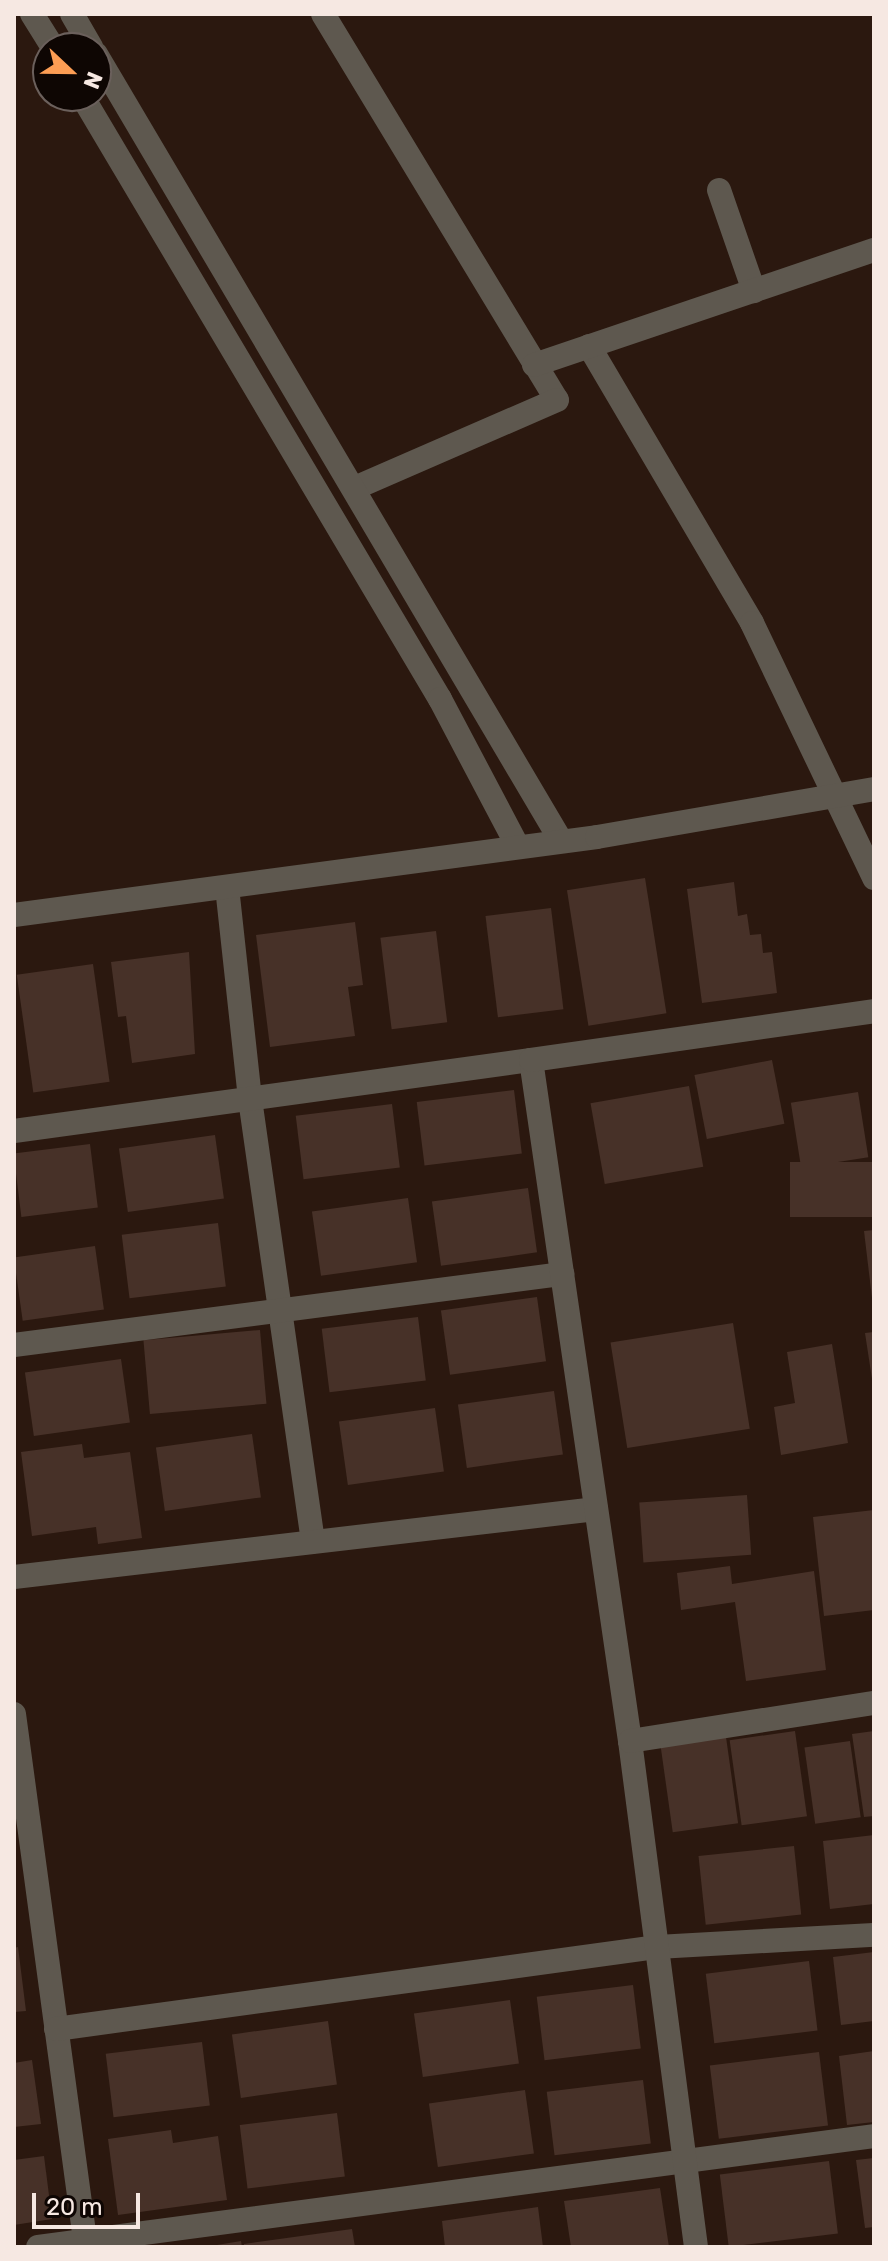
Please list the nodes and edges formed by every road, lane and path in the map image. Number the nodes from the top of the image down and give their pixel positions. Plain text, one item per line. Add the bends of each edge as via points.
1 (30, 14) edge
2 (72, 14) edge
3 (323, 14) edge
4 (14, 22) edge
5 (42, 32) edge
6 (83, 32) edge
7 (112, 81) edge
8 (91, 112) edge
9 (719, 190) dead end
10 (874, 250) edge
11 (754, 291) junction
12 (589, 346) junction
13 (534, 365) junction
14 (355, 488) junction
15 (874, 789) edge
16 (830, 796) junction
17 (561, 841) junction
18 (518, 847) junction
19 (874, 878) edge
20 (227, 887) junction
21 (14, 915) edge
22 (874, 1011) edge
23 (531, 1060) junction
24 (250, 1099) junction
25 (14, 1131) edge
26 (562, 1274) junction
27 (284, 1310) junction
28 (14, 1345) edge
29 (596, 1509) junction
30 (313, 1542) junction
31 (14, 1577) edge
32 (874, 1703) edge
33 (14, 1714) edge
34 (630, 1741) junction
35 (21, 1816) edge
36 (874, 1935) edge
37 (657, 1947) junction
38 (56, 2029) junction
39 (874, 2136) edge
40 (685, 2158) junction
41 (85, 2243) edge
42 (38, 2247) edge
43 (696, 2247) edge

1 - 4 street
1 - 5 street
2 - 6 street
3 - 13 street
7 - 14 street
8 - 18 street via 440,699
9 - 11 street
10 - 11 street
11 - 12 street
12 - 13 street
12 - 16 street via 752,623
13 - 14 street via 557,400
14 - 17 street
15 - 16 street
16 - 17 street
16 - 19 street
17 - 18 street
18 - 20 street
20 - 21 street
20 - 24 street
22 - 23 street
23 - 24 street
23 - 26 street
24 - 25 street
24 - 27 street
26 - 27 street
26 - 29 street
27 - 28 street
27 - 30 street
29 - 30 street
29 - 34 street
30 - 31 street
32 - 34 street
33 - 35 street
34 - 37 street
35 - 38 street
36 - 37 street
37 - 38 street
37 - 40 street
38 - 41 street
39 - 40 street
40 - 41 street
40 - 43 street
41 - 42 street

